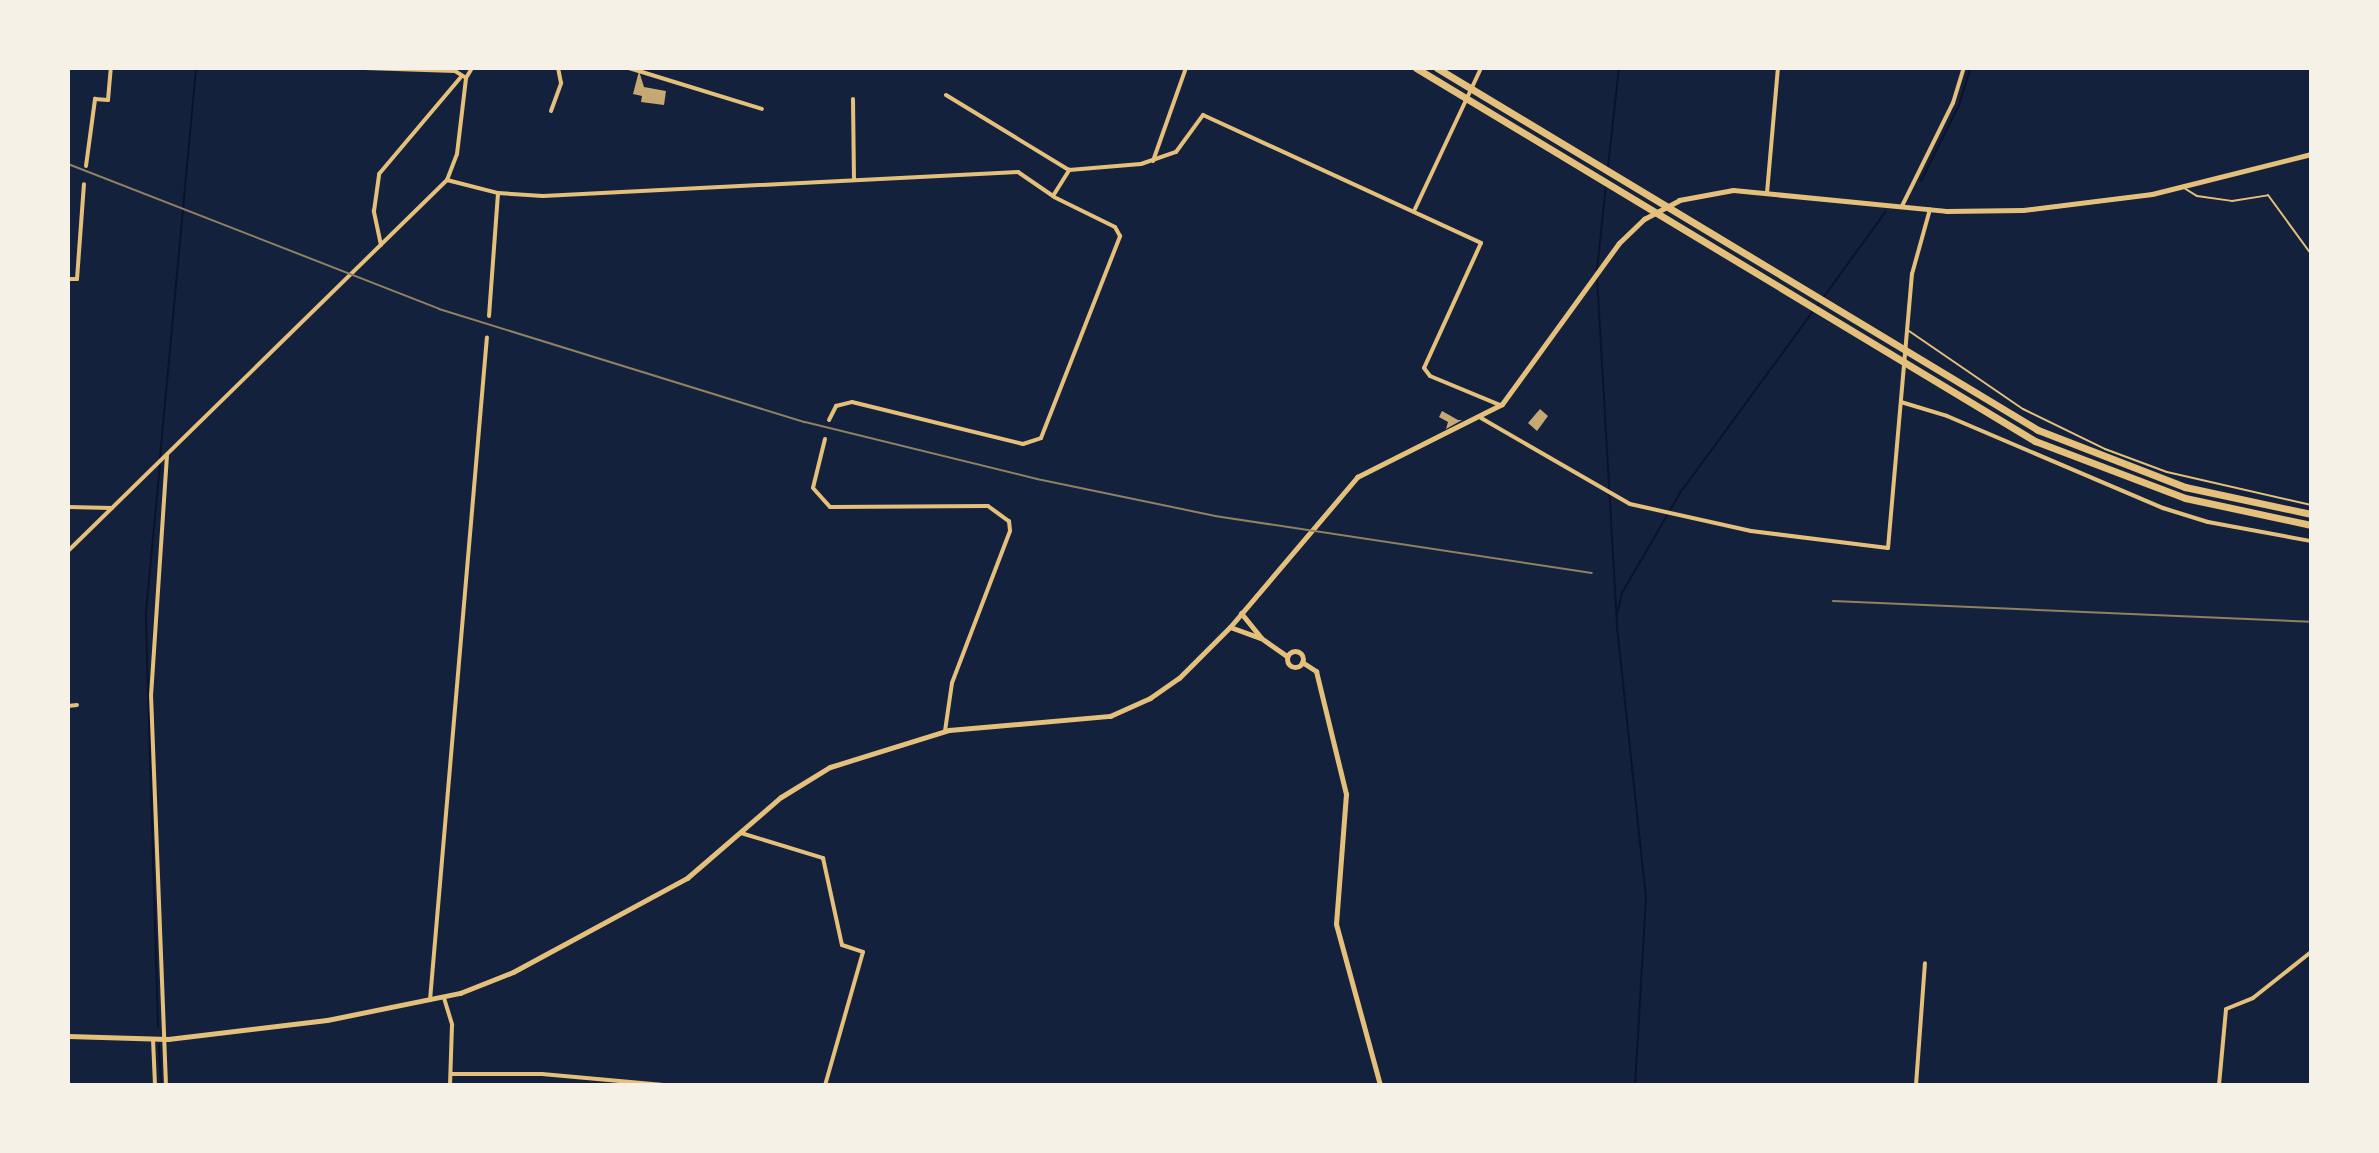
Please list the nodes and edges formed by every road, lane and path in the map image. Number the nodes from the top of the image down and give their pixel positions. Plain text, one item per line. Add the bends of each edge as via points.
1 (111, 68) edge
2 (365, 68) edge
3 (472, 68) edge
4 (558, 68) edge
5 (629, 68) edge
6 (1186, 68) edge
7 (1416, 68) edge
8 (1437, 68) edge
9 (1481, 68) edge
10 (1778, 68) edge
11 (1964, 68) edge
12 (455, 70) edge
13 (463, 78) junction
14 (946, 95) dead end
15 (853, 99) dead end
16 (762, 109) dead end
17 (551, 111) dead end
18 (2311, 154) edge
19 (1153, 161) junction
20 (86, 166) dead end
21 (1069, 171) junction
22 (447, 180) junction
23 (854, 180) junction
24 (84, 184) dead end
25 (2183, 187) junction
26 (498, 193) junction
27 (1767, 193) junction
28 (1055, 194) junction
29 (1902, 206) junction
30 (1415, 209) junction
31 (1930, 209) junction
32 (381, 246) junction
33 (2311, 254) edge
34 (70, 279) dead end
35 (489, 316) dead end
36 (1906, 329) junction
37 (487, 337) dead end
38 (1901, 402) junction
39 (1500, 405) junction
40 (1481, 418) junction
41 (829, 420) dead end
42 (825, 439) dead end
43 (165, 456) junction
44 (2311, 505) edge
45 (68, 507) edge
46 (112, 508) junction
47 (2311, 514) edge
48 (2311, 525) edge
49 (2311, 541) edge
50 (68, 551) edge
51 (1241, 613) junction
52 (1230, 627) junction
53 (1261, 638) junction
54 (1287, 656) junction
55 (1302, 662) junction
56 (77, 705) dead end
57 (68, 706) edge
58 (945, 731) junction
59 (741, 833) junction
60 (2311, 952) edge
61 (1925, 963) dead end
62 (444, 998) junction
63 (430, 1000) junction
64 (68, 1036) edge
65 (153, 1039) junction
66 (164, 1039) junction
67 (452, 1074) junction
68 (155, 1085) edge
69 (166, 1085) edge
70 (450, 1085) edge
71 (664, 1085) edge
72 (825, 1085) edge
73 (1380, 1085) edge
74 (1916, 1085) edge
75 (2219, 1085) edge

1 - 20 street via 108,100 95,99
2 - 12 street
3 - 13 street
4 - 17 street via 561,83
5 - 16 street
6 - 19 street
7 - 48 highway via 2023,435 2161,491
8 - 47 highway via 2027,425 2164,481
9 - 30 street
10 - 27 street
11 - 29 street via 1953,103
12 - 13 street
13 - 22 street via 457,154
13 - 32 street via 379,174 374,211
14 - 21 street
15 - 23 street
18 - 25 street
19 - 21 street
19 - 30 street via 1185,144 1203,115
21 - 28 street
22 - 26 street
22 - 32 street
23 - 26 street via 543,196
23 - 28 street via 1018,172
24 - 34 street via 77,279
25 - 31 street via 2035,209
25 - 33 lane via 2197,196 2232,201 2268,195
26 - 35 street
27 - 29 street
27 - 39 street via 1733,190 1679,200 1644,219 1607,258
28 - 41 street via 1115,227 1120,236 1041,438 1023,444 852,402 836,406
29 - 31 street
30 - 39 street via 1481,243 1424,368 1430,376
31 - 36 street via 1912,274
32 - 43 street
36 - 38 street
36 - 44 lane via 2023,409 2105,449 2167,472
37 - 63 street
38 - 40 street via 1888,548 1751,531 1630,504
38 - 49 street via 1947,416 2163,508
39 - 40 street
40 - 51 street via 1367,470 1321,516
42 - 58 street via 813,488 830,507 988,506 1009,521 1010,531 952,683
43 - 46 street
43 - 66 street via 152,650
45 - 46 street
46 - 50 street
51 - 52 street
51 - 53 street
52 - 53 street
52 - 58 street via 1179,678 1122,711
53 - 54 street
54 - 55 street via 1292,667
54 - 55 street via 1298,651
55 - 73 street via 1316,671 1346,794 1336,924
56 - 57 street
58 - 59 street via 807,778
59 - 62 street via 687,878 640,905 513,972
59 - 72 street via 823,858 842,945 863,952
60 - 75 street via 2253,998 2226,1009
61 - 74 street
62 - 63 street
62 - 67 street via 452,1025
63 - 66 street via 327,1020
64 - 65 street
65 - 66 street
65 - 68 street
66 - 69 street
67 - 70 street
67 - 71 street via 542,1074

